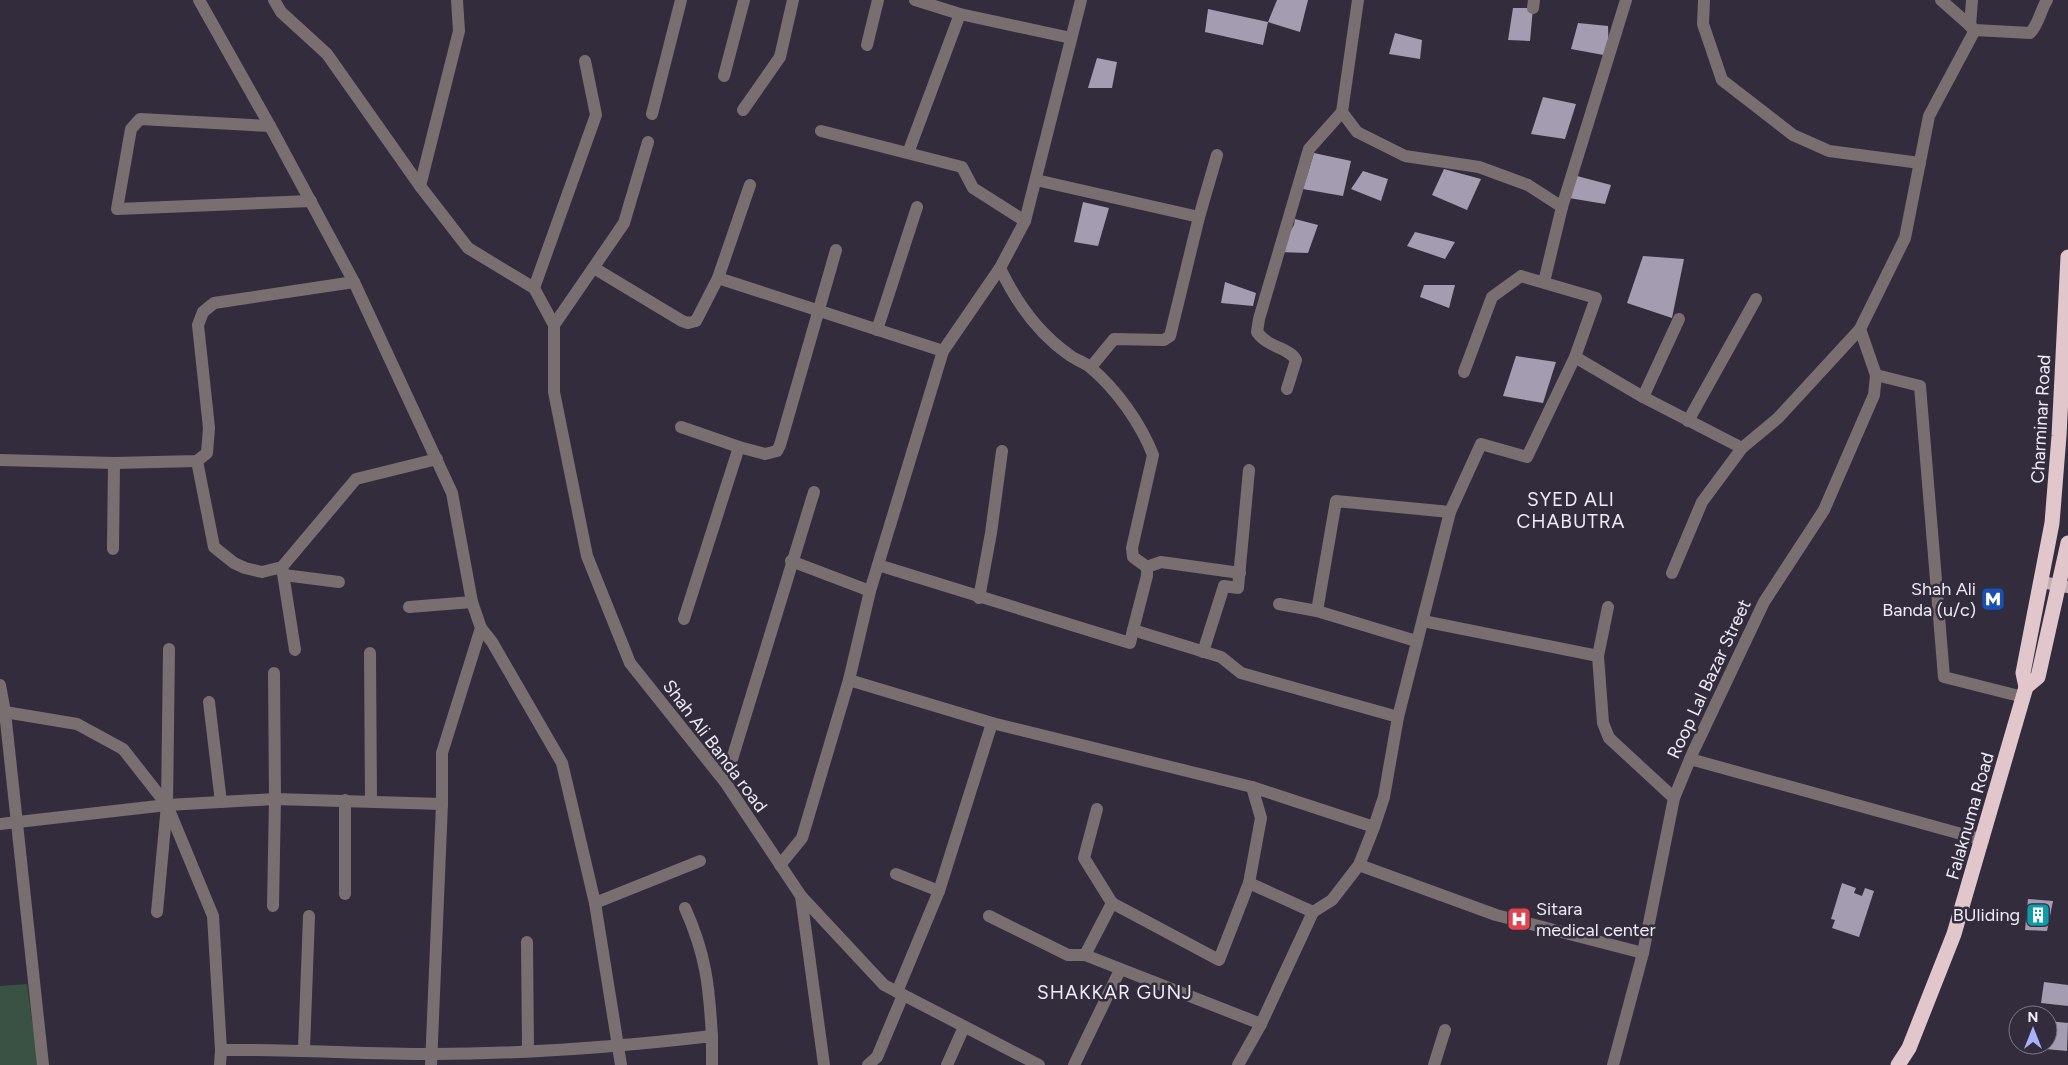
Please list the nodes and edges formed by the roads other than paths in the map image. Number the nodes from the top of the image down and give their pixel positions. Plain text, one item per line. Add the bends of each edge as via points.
1 (199, 0) edge
2 (274, 0) edge
3 (457, 0) edge
4 (681, 0) edge
5 (744, 0) edge
6 (793, 0) edge
7 (878, 0) edge
8 (914, 0) edge
9 (1081, 0) edge
10 (1358, 0) edge
11 (1626, 0) edge
12 (1704, 0) edge
13 (1941, 0) edge
14 (1972, 0) edge
15 (2047, 0) edge
16 (960, 14) junction
17 (1972, 28) junction
18 (1071, 38) junction
19 (868, 45) dead end
20 (585, 61) dead end
21 (724, 76) dead end
22 (743, 110) dead end
23 (1342, 112) junction
24 (652, 114) dead end
25 (270, 126) junction
26 (822, 130) dead end
27 (648, 142) dead end
28 (908, 153) junction
29 (1217, 155) dead end
30 (1920, 163) junction
31 (1036, 180) junction
32 (750, 185) dead end
33 (420, 186) junction
34 (311, 201) junction
35 (917, 207) dead end
36 (1562, 207) junction
37 (1199, 217) junction
38 (1025, 221) junction
39 (836, 250) dead end
40 (2068, 264) edge
41 (594, 268) junction
42 (1000, 268) junction
43 (718, 278) junction
44 (354, 282) junction
45 (1544, 282) junction
46 (534, 288) junction
47 (1756, 299) dead end
48 (818, 311) junction
49 (1679, 320) dead end
50 (554, 325) junction
51 (1860, 328) junction
52 (877, 330) junction
53 (943, 351) junction
54 (1575, 357) junction
55 (1091, 367) junction
56 (1464, 372) dead end
57 (1876, 375) junction
58 (1287, 389) dead end
59 (1643, 398) junction
60 (1688, 421) junction
61 (681, 427) dead end
62 (739, 447) junction
63 (1742, 448) junction
64 (1002, 451) dead end
65 (437, 459) junction
66 (0, 460) edge
67 (197, 461) junction
68 (114, 463) junction
69 (1249, 470) dead end
70 (814, 492) dead end
71 (1450, 512) junction
72 (2068, 543) edge
73 (113, 549) dead end
74 (791, 561) junction
75 (878, 565) junction
76 (1147, 567) junction
77 (283, 571) junction
78 (1672, 572) dead end
79 (1240, 573) junction
80 (339, 582) dead end
81 (2042, 582) junction
82 (2064, 586) edge
83 (870, 591) junction
84 (979, 598) junction
85 (472, 602) junction
86 (1279, 604) dead end
87 (409, 607) dead end
88 (1608, 607) dead end
89 (1317, 611) junction
90 (684, 619) dead end
91 (1423, 621) junction
92 (481, 628) junction
93 (1133, 630) junction
94 (1416, 641) junction
95 (169, 649) dead end
96 (294, 650) dead end
97 (1203, 652) junction
98 (370, 653) dead end
99 (1598, 656) junction
100 (274, 673) dead end
101 (849, 680) junction
102 (0, 685) edge
103 (2025, 692) junction
104 (209, 702) dead end
105 (5, 712) junction
106 (1398, 717) junction
107 (992, 723) junction
108 (1690, 759) junction
109 (725, 782) junction
110 (1252, 787) junction
111 (276, 798) junction
112 (1674, 798) junction
113 (345, 800) junction
114 (371, 800) junction
115 (221, 802) junction
116 (167, 804) junction
117 (442, 804) junction
118 (1097, 809) dead end
119 (16, 823) junction
120 (0, 824) edge
121 (1374, 827) junction
122 (1983, 840) junction
123 (700, 861) dead end
124 (780, 865) junction
125 (1359, 865) junction
126 (896, 874) dead end
127 (1249, 883) junction
128 (939, 891) junction
129 (346, 894) dead end
130 (801, 896) junction
131 (595, 903) junction
132 (1112, 903) junction
133 (273, 906) dead end
134 (686, 908) dead end
135 (157, 912) dead end
136 (1312, 912) junction
137 (309, 916) dead end
138 (989, 916) dead end
139 (527, 942) dead end
140 (1643, 953) junction
141 (1084, 955) junction
142 (1120, 970) junction
143 (900, 993) junction
144 (1261, 1024) junction
145 (964, 1027) junction
146 (1445, 1030) dead end
147 (712, 1036) junction
148 (619, 1047) junction
149 (304, 1049) junction
150 (221, 1050) junction
151 (528, 1050) junction
152 (431, 1059) edge
153 (43, 1065) edge
154 (220, 1065) edge
155 (621, 1065) edge
156 (712, 1065) edge
157 (824, 1065) edge
158 (868, 1065) edge
159 (946, 1065) edge
160 (1039, 1065) edge
161 (1074, 1065) edge
162 (1238, 1065) edge
163 (1434, 1065) edge
164 (1613, 1065) edge
165 (1898, 1065) edge

1 - 25 street
2 - 33 street via 281,12 327,54
3 - 33 street via 459,31
4 - 24 street
5 - 21 street
6 - 22 street via 780,57
7 - 19 street
8 - 16 street
9 - 18 street
10 - 23 street
11 - 36 street
12 - 30 street via 1703,24 1722,80 1793,135 1829,151
13 - 17 street
14 - 17 street
15 - 17 street via 2030,33
16 - 18 street
16 - 28 street
17 - 30 street via 1929,116
18 - 31 street
20 - 46 street via 596,115
23 - 36 street via 1357,132 1404,156 1480,167 1528,185
23 - 58 street via 1309,149 1259,319 1257,332 1264,342 1293,354 1296,360
25 - 34 street
25 - 34 street via 140,119 131,129 118,209
26 - 28 street
27 - 41 street via 624,223
28 - 38 street via 962,167 973,188
29 - 37 street
30 - 51 street via 1904,238
31 - 37 street
31 - 38 street
32 - 43 street
33 - 46 street via 468,248
34 - 44 street
35 - 52 street
36 - 45 street
37 - 55 street via 1168,338 1114,339
38 - 42 street
39 - 48 street
40 - 81 highway, Charminar Road via 2055,498
41 - 43 street via 688,323 700,317
41 - 50 street
42 - 53 street
42 - 55 street via 1021,308 1036,326 1069,355
43 - 48 street
44 - 65 street
44 - 67 street via 214,304 203,312 198,326 209,428 207,453
45 - 54 street via 1596,298
45 - 56 street via 1521,276 1492,297
46 - 50 street
47 - 60 street
48 - 52 street
48 - 62 street via 777,450 765,454
49 - 59 street
50 - 109 street, Shah Ali Banda road via 554,392 587,556 630,663
51 - 57 street, Roop Lal Bazar Street
51 - 63 street via 1778,418
52 - 53 street
53 - 75 street
54 - 59 street
54 - 71 street via 1527,457 1481,444
55 - 76 street via 1123,404 1153,455 1132,548 1133,557
57 - 103 street via 1920,386 1944,677
57 - 108 street, Roop Lal Bazar Street via 1874,395 1824,510 1764,602
59 - 60 street
60 - 63 street
61 - 62 street
62 - 90 street
63 - 78 street via 1702,502
64 - 84 street
65 - 77 street via 356,479
65 - 85 street via 452,493
66 - 68 street
67 - 68 street
67 - 77 street via 214,547 245,568 262,572
68 - 73 street
69 - 79 street
70 - 74 street
71 - 89 street via 1336,500
71 - 91 street
72 - 82 highway
74 - 83 street
74 - 109 street
75 - 83 street
75 - 84 street
76 - 79 street via 1161,562
76 - 93 street
77 - 80 street
77 - 96 street
79 - 97 street via 1238,588 1224,586
81 - 82 main road
81 - 103 highway, Falaknuma Road via 2023,673
82 - 103 highway, Falaknuma Road via 2038,677
83 - 101 street
84 - 93 street via 1130,643
85 - 87 street
85 - 92 street
86 - 89 street
88 - 99 street
89 - 94 street
91 - 94 street
91 - 99 street
92 - 117 street via 442,753
92 - 131 street via 562,763
93 - 97 street
94 - 106 street
95 - 116 street
97 - 106 street via 1221,657 1241,673
98 - 114 street
99 - 112 street via 1603,723 1609,738
100 - 111 street
101 - 107 street
101 - 124 street via 802,838
102 - 105 street
103 - 122 highway, Falaknuma Road
104 - 115 street
105 - 116 street via 77,724 123,749
105 - 119 street
106 - 121 street via 1384,797
107 - 110 street
107 - 128 street
108 - 112 street, Roop Lal Bazar Street
108 - 122 street
109 - 124 street, Shah Ali Banda road
110 - 121 street
110 - 127 street via 1261,818
111 - 113 street
111 - 115 street
111 - 133 street
112 - 140 street, Roop Lal Bazar Street
113 - 114 street
113 - 129 street
114 - 117 street
115 - 116 street
116 - 119 street
116 - 135 street
116 - 150 street via 213,916
117 - 152 street
118 - 132 street via 1084,858
119 - 120 street
119 - 153 street
121 - 125 street
122 - 165 highway, Falaknuma Road via 1954,934 1909,1048
123 - 131 street
124 - 130 street, Shah Ali Banda road
125 - 136 street via 1332,900
125 - 140 street via 1496,915
126 - 128 street
127 - 132 street via 1219,960
127 - 136 street
128 - 143 street
130 - 143 street, Shah Ali Banda road via 884,985
130 - 157 street
131 - 148 street
132 - 141 street
134 - 147 street via 700,942 710,988
136 - 144 street
137 - 149 street
138 - 141 street via 1068,955
139 - 151 street
140 - 164 street, Roop Lal Bazar Street
141 - 142 street
142 - 144 street
142 - 161 street
143 - 145 street, Shah Ali Banda road
143 - 158 street via 877,1057
144 - 162 street
145 - 159 street
145 - 160 street, Shah Ali Banda road
146 - 163 street
147 - 148 street
147 - 156 street
148 - 151 street
148 - 155 street
149 - 150 street
149 - 152 street
150 - 154 street
151 - 152 street

